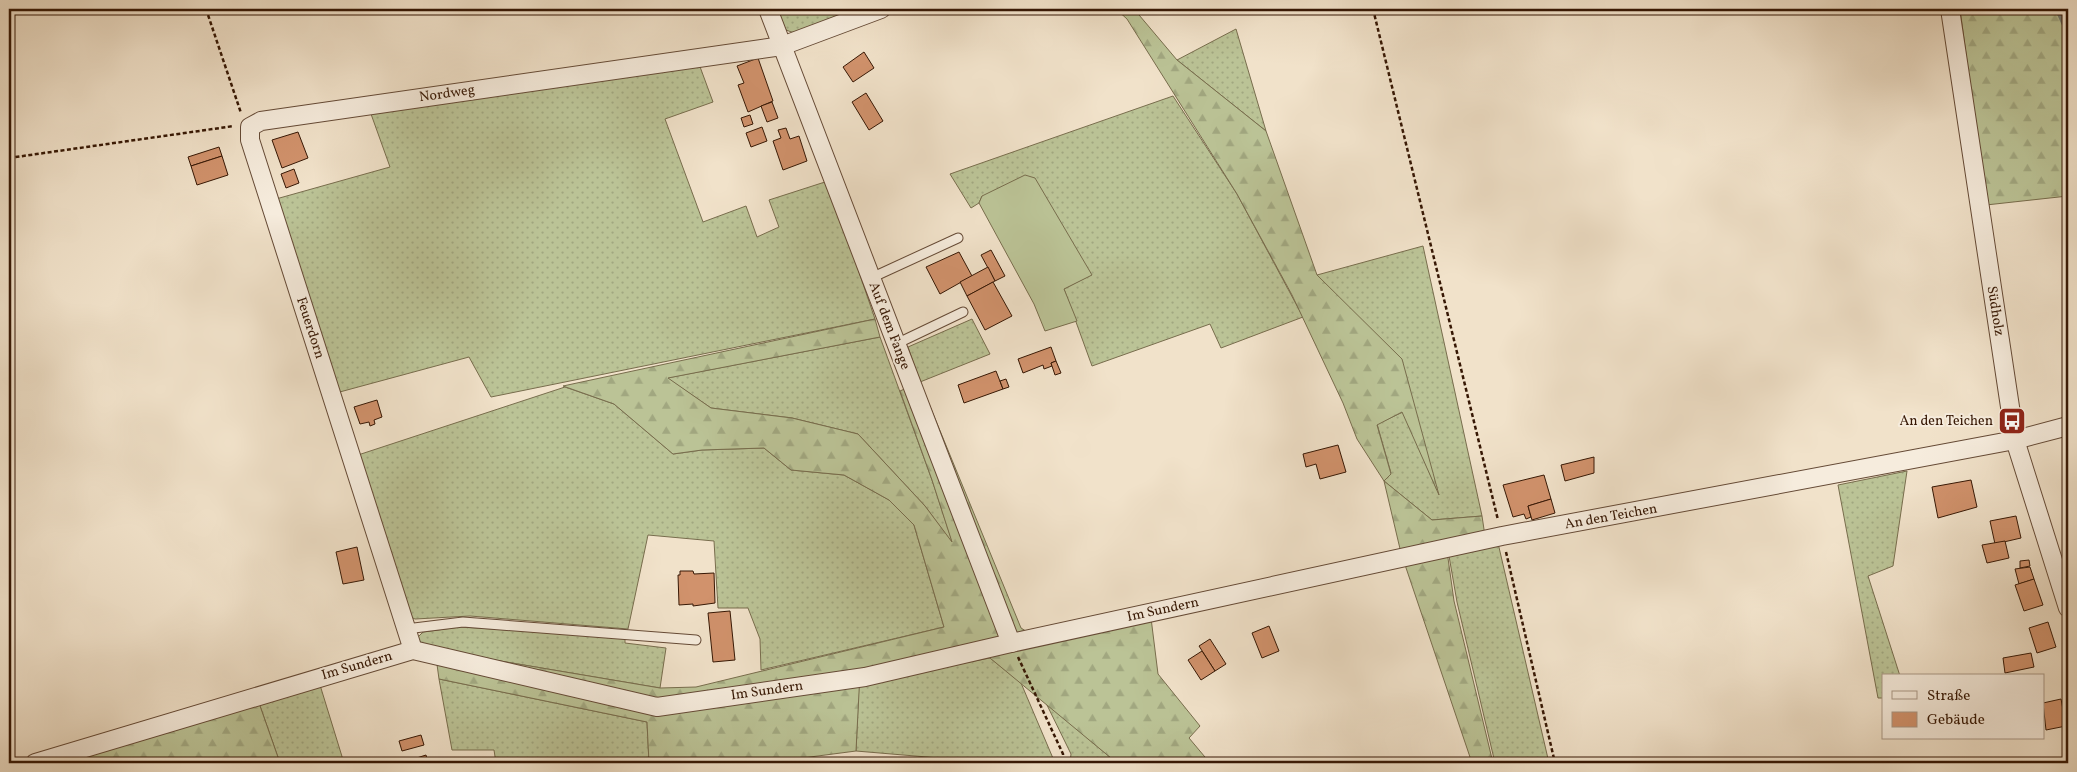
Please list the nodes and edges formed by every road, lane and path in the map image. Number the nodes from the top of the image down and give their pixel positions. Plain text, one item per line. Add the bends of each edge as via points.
1 (206, 9) edge
2 (768, 9) edge
3 (881, 9) edge
4 (1373, 9) edge
5 (1950, 9) edge
6 (782, 46) junction
7 (250, 127) junction
8 (9, 158) edge
9 (958, 238) dead end
10 (871, 278) junction
11 (962, 312) dead end
12 (896, 344) junction
13 (2068, 426) edge
14 (2014, 440) junction
15 (1504, 536) junction
16 (2068, 608) edge
17 (406, 629) junction
18 (696, 640) dead end
19 (1011, 643) junction
20 (413, 650) junction
21 (35, 763) edge
22 (1063, 763) edge
23 (1555, 763) edge

1 - 7 path via 239,111
2 - 6 street, Auf dem Fange
3 - 6 street, Nordweg
4 - 15 path
5 - 14 street, Südholz
6 - 7 street, Nordweg via 261,121
6 - 10 street, Auf dem Fange
7 - 8 path via 235,126
7 - 17 street, Feuerdorn via 250,140
9 - 10 lane
10 - 12 street, Auf dem Fange
11 - 12 lane
12 - 19 street, Auf dem Fange
13 - 14 street, An den Teichen
14 - 15 street, An den Teichen
14 - 16 street, Südholz
15 - 19 street, Im Sundern
15 - 23 path
17 - 18 lane via 463,622
17 - 20 street, Feuerdorn
19 - 20 street, Im Sundern via 865,677 657,707
19 - 22 path via 1063,754
20 - 21 street, Im Sundern

